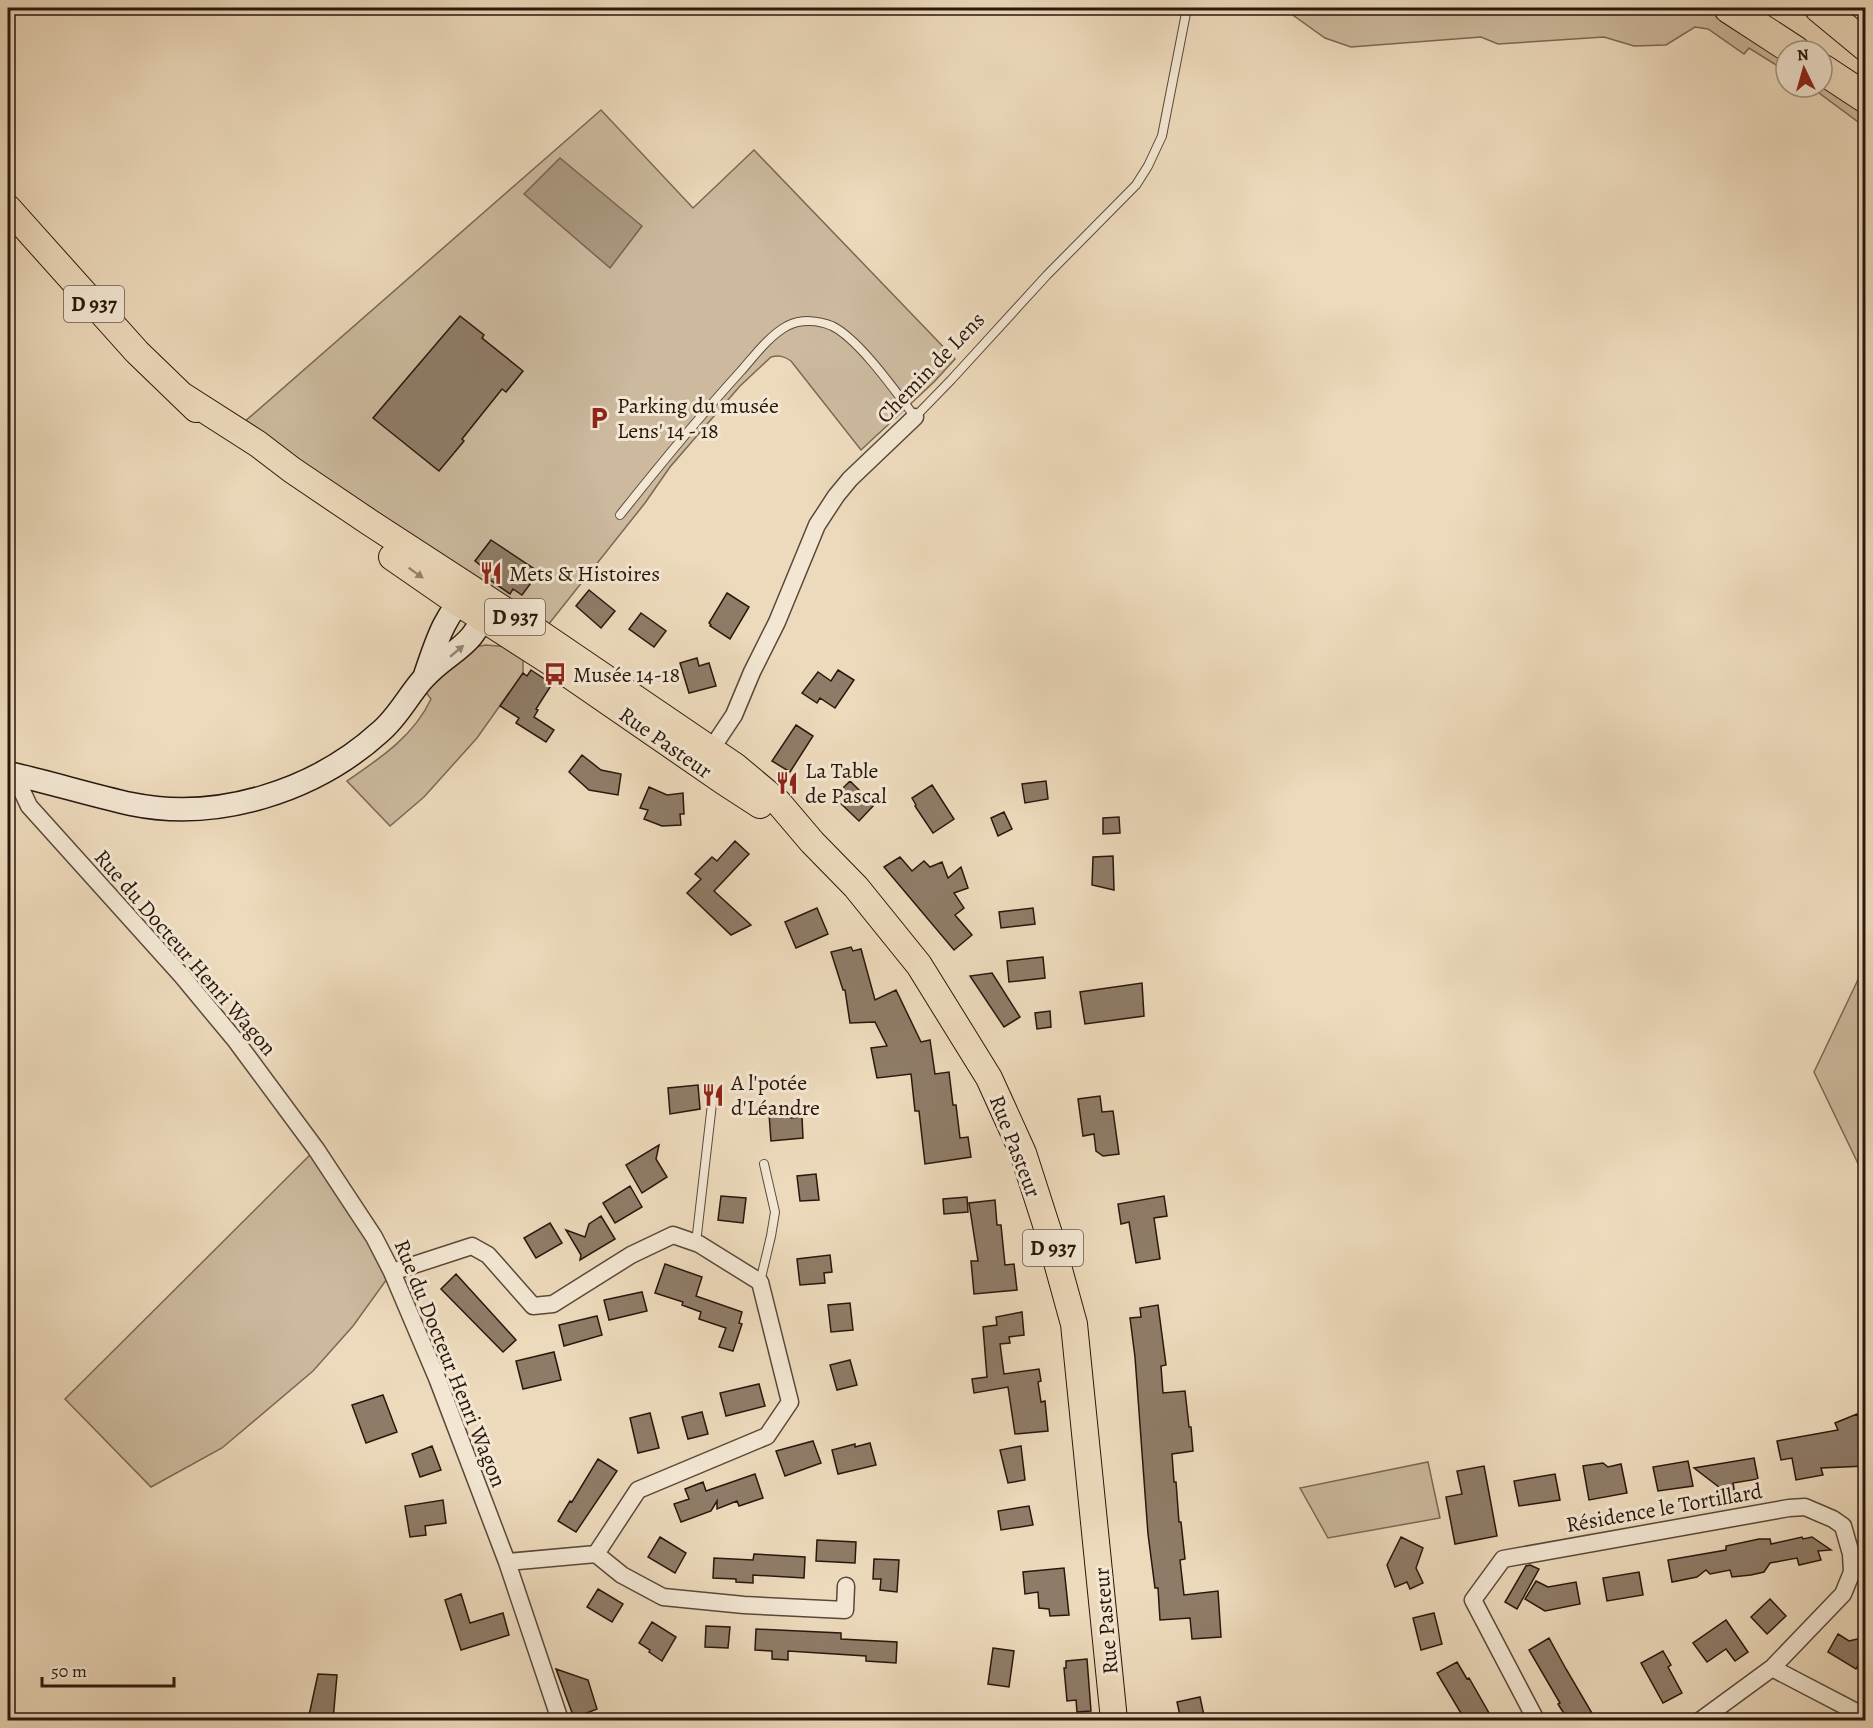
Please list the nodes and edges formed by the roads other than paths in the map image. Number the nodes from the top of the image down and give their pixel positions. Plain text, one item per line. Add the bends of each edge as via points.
1 (1186, 8) edge
2 (1729, 8) edge
3 (1820, 8) edge
4 (1777, 39) edge
5 (1866, 46) edge
6 (1834, 77) edge
7 (1866, 98) edge
8 (8, 208) edge
9 (915, 417) junction
10 (620, 514) dead end
11 (475, 602) junction
12 (424, 678) junction
13 (707, 757) junction
14 (8, 773) edge
15 (8, 783) edge
16 (713, 1095) dead end
17 (764, 1164) dead end
18 (696, 1243) junction
19 (392, 1272) junction
20 (760, 1282) junction
21 (596, 1554) junction
22 (507, 1562) junction
23 (846, 1586) dead end
24 (1772, 1668) junction
25 (1866, 1717) edge
26 (560, 1720) edge
27 (1114, 1720) edge
28 (1536, 1720) edge
29 (1701, 1720) edge

1 - 9 lane, Chemin de Lens via 1162,136 1136,185
2 - 4 highway
3 - 5 highway
6 - 7 highway
8 - 11 main road, Rue Pasteur / D 937 via 136,352 244,455 287,475
9 - 10 lane via 864,354 839,331 815,322 792,324 774,335 710,404
9 - 13 street, Chemin de Lens via 850,479 822,516 734,715
12 -> 11 street via 468,641
11 - 12 street via 448,614
11 - 13 main road, Rue Pasteur / D 937
12 - 14 street via 380,733 335,766 250,801 165,808 132,804
13 - 27 main road, Rue Pasteur / D 937 via 778,802 856,887 919,965 989,1078 1023,1153 1074,1324
15 - 19 street, Rue du Docteur Henri Wagon via 22,791 29,806 236,1041 316,1149 374,1237
16 - 18 lane
17 - 20 lane via 775,1212
18 - 19 street via 673,1235 631,1255 553,1304 534,1306 488,1255 472,1246
18 - 20 street
19 - 22 street, Rue du Docteur Henri Wagon
20 - 21 street via 790,1402 767,1436 638,1490
21 - 22 street
21 - 23 street via 622,1575 663,1597 698,1602 845,1610
22 - 26 street, Rue du Docteur Henri Wagon
24 - 25 street
24 - 28 street, Résidence le Tortillard via 1843,1594 1852,1572 1843,1526 1820,1512 1790,1508 1503,1558 1473,1600
24 - 29 street, Résidence le Tortillard

